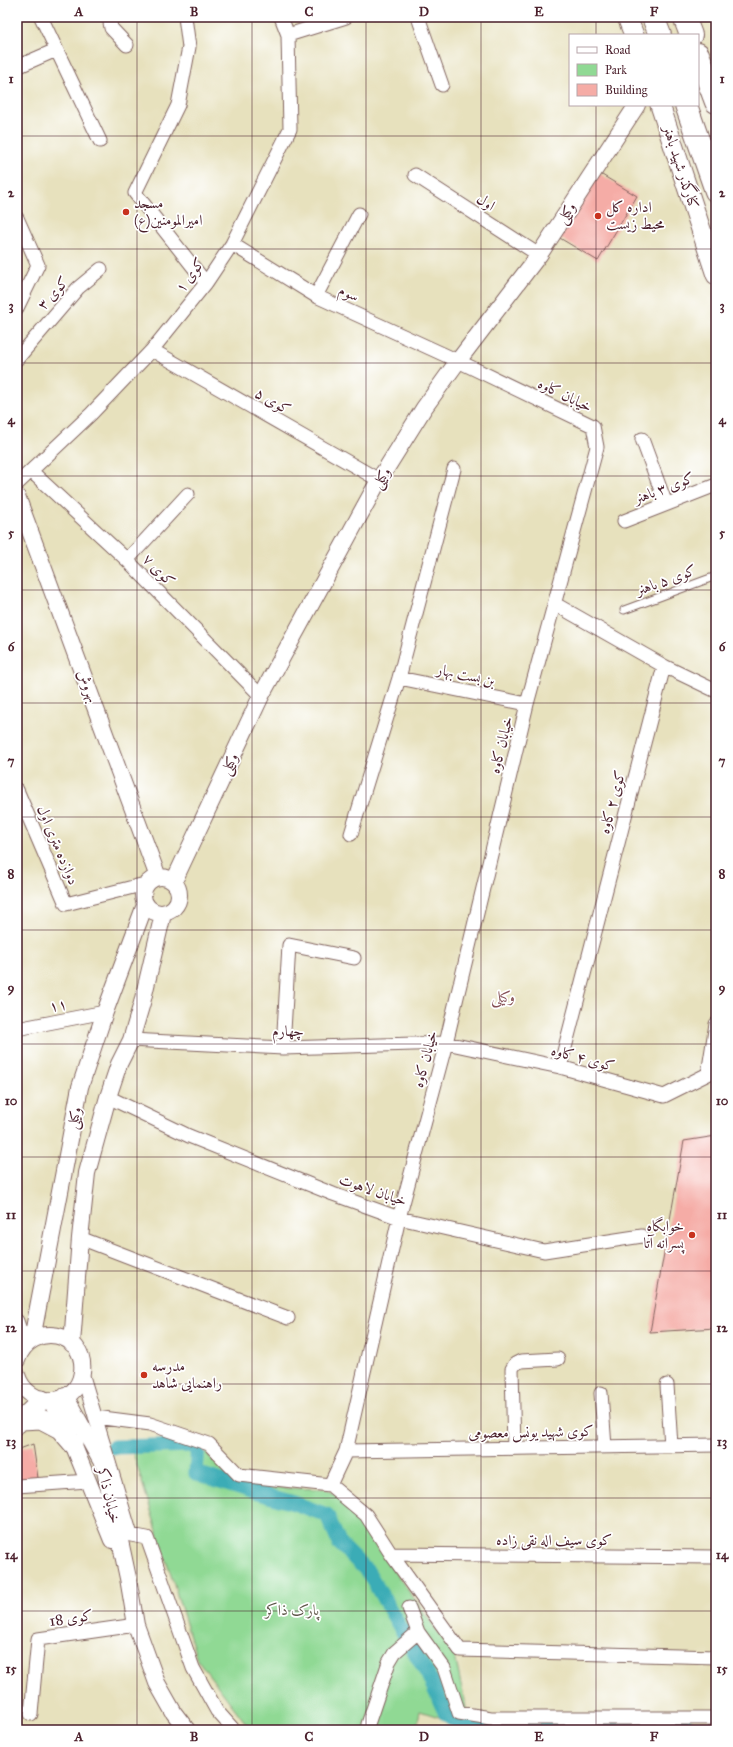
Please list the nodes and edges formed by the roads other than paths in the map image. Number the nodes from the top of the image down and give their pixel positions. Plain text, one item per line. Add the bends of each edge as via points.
1 (40, 17) edge
2 (108, 17) edge
3 (185, 17) edge
4 (281, 17) edge
5 (346, 17) edge
6 (418, 17) edge
7 (628, 17) edge
8 (653, 17) edge
9 (684, 17) edge
10 (634, 34) edge
11 (660, 34) edge
12 (691, 34) edge
13 (288, 35) junction
14 (127, 45) dead end
15 (56, 50) junction
16 (699, 57) edge
17 (17, 67) edge
18 (442, 85) dead end
19 (716, 102) edge
20 (636, 106) edge
21 (660, 106) edge
22 (686, 106) edge
23 (100, 141) dead end
24 (415, 175) dead end
25 (716, 191) edge
26 (360, 214) dead end
27 (17, 218) edge
28 (232, 244) junction
29 (539, 255) junction
30 (101, 269) dead end
31 (716, 275) edge
32 (206, 283) junction
33 (316, 296) junction
34 (17, 308) edge
35 (152, 350) junction
36 (17, 359) edge
37 (458, 361) junction
38 (642, 439) dead end
39 (454, 469) dead end
40 (30, 471) junction
41 (378, 480) junction
42 (17, 484) edge
43 (716, 485) edge
44 (188, 494) dead end
45 (17, 496) edge
46 (666, 504) junction
47 (624, 521) dead end
48 (128, 560) junction
49 (716, 576) edge
50 (555, 604) junction
51 (624, 610) dead end
52 (664, 666) junction
53 (399, 678) junction
54 (716, 691) edge
55 (260, 696) junction
56 (527, 704) junction
57 (17, 790) edge
58 (352, 834) dead end
59 (152, 881) junction
60 (174, 881) junction
61 (145, 905) junction
62 (163, 914) junction
63 (354, 958) dead end
64 (105, 1012) junction
65 (716, 1024) edge
66 (17, 1029) edge
67 (131, 1040) junction
68 (446, 1043) junction
69 (283, 1048) junction
70 (560, 1067) junction
71 (108, 1097) junction
72 (399, 1218) junction
73 (642, 1236) dead end
74 (80, 1238) junction
75 (288, 1318) dead end
76 (17, 1321) edge
77 (28, 1342) junction
78 (72, 1344) junction
79 (558, 1359) dead end
80 (17, 1360) edge
81 (82, 1373) junction
82 (17, 1375) edge
83 (667, 1385) dead end
84 (601, 1393) dead end
85 (53, 1399) junction
86 (95, 1417) junction
87 (19, 1422) edge
88 (73, 1444) junction
89 (716, 1445) edge
90 (670, 1446) junction
91 (605, 1447) junction
92 (514, 1448) junction
93 (346, 1451) junction
94 (88, 1481) junction
95 (330, 1485) junction
96 (17, 1486) edge
97 (391, 1554) junction
98 (716, 1557) edge
99 (128, 1578) junction
100 (409, 1608) dead end
101 (136, 1625) junction
102 (418, 1632) junction
103 (716, 1657) edge
104 (31, 1714) dead end
105 (716, 1718) edge
106 (368, 1724) dead end
107 (187, 1730) edge
108 (234, 1730) edge

1 - 15 street
2 - 14 street via 110,28
3 - 32 street via 189,47 178,104 135,193
4 - 13 street
5 - 13 street
6 - 18 street
7 - 10 main road
8 - 11 highway
9 - 12 highway
13 - 28 street, کوی ۱ via 290,128
15 - 17 street
15 - 23 street
16 - 19 highway
20 - 29 street, وکیلی
21 - 31 main road, کنارگذر شهید باهنر
22 - 25 highway
24 - 29 street, اول
26 - 33 street
27 - 34 street via 38,265
28 - 32 street, کوی ۱
28 - 33 street, سوم
29 - 37 street, وکیلی
30 - 36 street, کوی ۳ via 78,288
32 - 35 street, کوی ۱
33 - 37 street, سوم
35 - 40 street, کوی ۱ via 91,414
35 - 41 street, کوی ۵
37 - 41 street, وکیلی
37 - 50 street, خیابان کاوه via 593,426 597,447
38 - 46 street
39 - 53 street
40 - 42 street, کوی ۱
40 - 48 street, کوی ۷
41 - 55 street, وکیلی
43 - 46 street, کوی ۳ باهنر
44 - 48 street
45 - 59 street, بهروش
46 - 47 street, کوی ۳ باهنر
48 - 55 street, کوی ۷
49 - 51 lane, کوی ۵ باهنر
50 - 52 street
50 - 56 street, خیابان کاوه
52 - 54 street
52 - 70 street, کوی ۲ کاوه
53 - 56 street, بن بست بهار
53 - 58 street
55 - 60 street, وکیلی
56 - 68 street, خیابان کاوه
57 - 59 street, دوازده متری اول via 66,904
59 - 60 street via 164,876
59 - 61 street via 142,894
60 - 62 street via 179,890 179,901 173,909
61 - 62 street via 153,912
61 - 64 street, وکیلی
62 - 67 street, وکیلی
63 - 69 street via 289,945
64 - 66 street, ۱۱
64 - 77 street, وکیلی via 80,1087
65 - 70 street, کوی ۴ کاوه via 708,1074 664,1096
67 - 69 street, چهارم
67 - 71 street, وکیلی via 119,1064
68 - 69 street, چهارم
68 - 70 street, کوی ۴ کاوه
68 - 72 street, خیابان کاوه
71 - 72 street, خیابان لاهوت via 189,1136 332,1194
71 - 74 street, وکیلی via 87,1173
72 - 73 street, خیابان لاهوت via 544,1251
72 - 93 street, خیابان کاوه
74 - 75 street
74 - 78 street, وکیلی
76 - 77 street
77 - 78 street via 42,1335 53,1335
77 - 80 street, وکیلی
78 - 81 street via 82,1362
79 - 92 street via 521,1361 512,1369
81 - 85 street via 73,1390
81 - 86 street
82 - 85 street via 25,1390 33,1396
83 - 90 street
84 - 91 street
85 - 87 main road
85 - 88 street, خیابان ذاکر
85 - 99 street, خیابان ذاکر via 104,1466
86 - 95 street via 150,1424 209,1444 239,1475
86 - 108 street via 131,1535 147,1538 193,1668 217,1711
87 - 88 main road via 41,1420 60,1429
88 - 94 street, خیابان ذاکر
89 - 90 street, کوی شهید یونس معصومی
90 - 91 street, کوی شهید یونس معصومی
91 - 92 street, کوی شهید یونس معصومی
92 - 93 street, کوی شهید یونس معصومی
93 - 95 street, خیابان کاوه
94 - 96 street
94 - 99 street, خیابان ذاکر
95 - 97 street via 366,1515
97 - 98 street, کوی سیف اله نقی زاده
97 - 103 street via 460,1650
99 - 101 street, خیابان ذاکر
100 - 102 street
101 - 104 street, کوی 18 via 38,1639
101 - 107 street, خیابان ذاکر via 157,1683
102 - 105 street via 444,1668 458,1712 491,1718
102 - 106 street via 395,1652 389,1662

